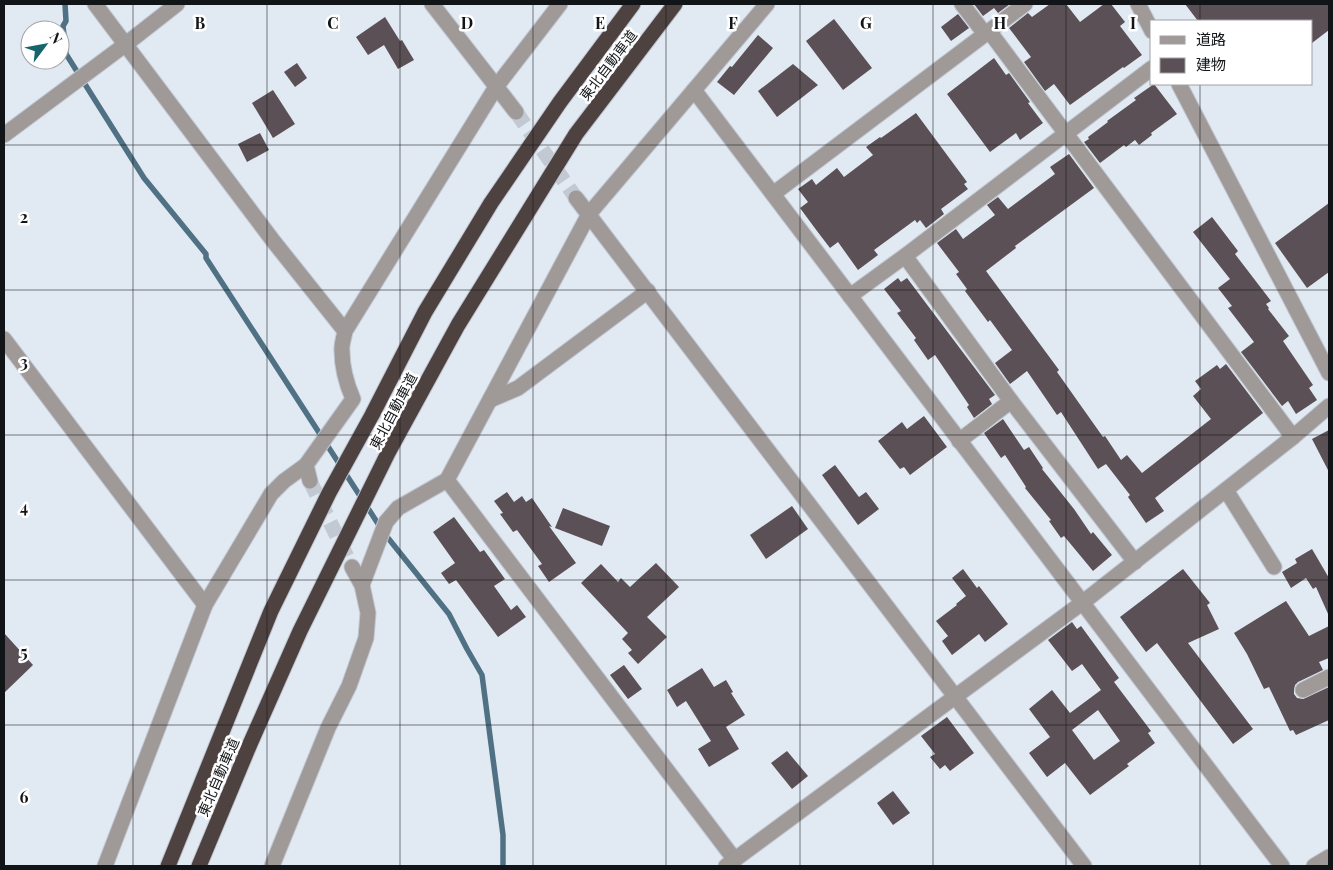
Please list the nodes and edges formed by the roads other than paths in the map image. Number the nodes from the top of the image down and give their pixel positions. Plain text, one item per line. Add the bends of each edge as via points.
1 (95, 4) edge
2 (177, 4) edge
3 (432, 4) edge
4 (560, 4) edge
5 (633, 4) edge
6 (767, 4) edge
7 (962, 4) edge
8 (1025, 4) edge
9 (1138, 4) edge
10 (674, 6) edge
11 (1150, 27) edge
12 (987, 33) junction
13 (126, 44) junction
14 (1150, 70) edge
15 (1180, 85) edge
16 (496, 87) junction
17 (694, 90) junction
18 (516, 112) tunnel mouth
19 (1066, 134) junction
20 (4, 135) edge
21 (773, 194) junction
22 (576, 198) tunnel mouth
23 (589, 214) junction
24 (905, 256) junction
25 (648, 291) junction
26 (850, 296) junction
27 (345, 331) junction
28 (4, 338) edge
29 (1329, 373) edge
30 (490, 400) junction
31 (1010, 401) junction
32 (1329, 406) edge
33 (1293, 437) junction
34 (959, 441) junction
35 (306, 465) junction
36 (447, 480) junction
37 (310, 481) tunnel mouth
38 (1226, 490) junction
39 (1135, 562) junction
40 (352, 567) tunnel mouth
41 (1274, 567) dead end
42 (362, 585) junction
43 (1082, 603) junction
44 (205, 605) junction
45 (1329, 678) edge
46 (1303, 690) dead end
47 (956, 696) junction
48 (1329, 857) edge
49 (730, 863) edge
50 (105, 866) edge
51 (168, 866) edge
52 (199, 866) edge
53 (272, 866) edge
54 (1084, 866) edge
55 (1282, 866) edge
56 (1314, 866) edge

1 - 13 street
2 - 13 street
3 - 16 street
4 - 16 street
5 - 51 highway, 東北自動車道 via 491,203 425,312 271,611
6 - 17 street
7 - 12 street
8 - 12 street
9 - 11 street
10 - 52 highway, 東北自動車道 via 576,134 458,325 388,453 300,631
12 - 19 street
12 - 21 street
13 - 20 street
13 - 27 street
14 - 19 street
15 - 29 street
16 - 18 street
16 - 27 street
17 - 21 street
17 - 23 street
19 - 24 street
19 - 33 street
21 - 26 street
22 - 23 street
23 - 25 street
23 - 30 street
24 - 26 street
24 - 31 street
25 - 30 street via 518,388
25 - 47 street
26 - 34 street
27 - 35 street via 342,350 353,399
28 - 44 street
30 - 36 street
31 - 34 street
31 - 39 street
32 - 33 street
33 - 38 street
34 - 43 street
35 - 37 street
35 - 44 street via 272,494
36 - 42 street via 398,508 386,522
36 - 49 street
38 - 39 street
38 - 41 street
39 - 43 street
40 - 42 street
42 - 53 street via 368,613 366,638 349,686 328,728
43 - 47 street
43 - 55 street
44 - 50 street
45 - 46 street
47 - 49 street
47 - 54 street
48 - 56 street

